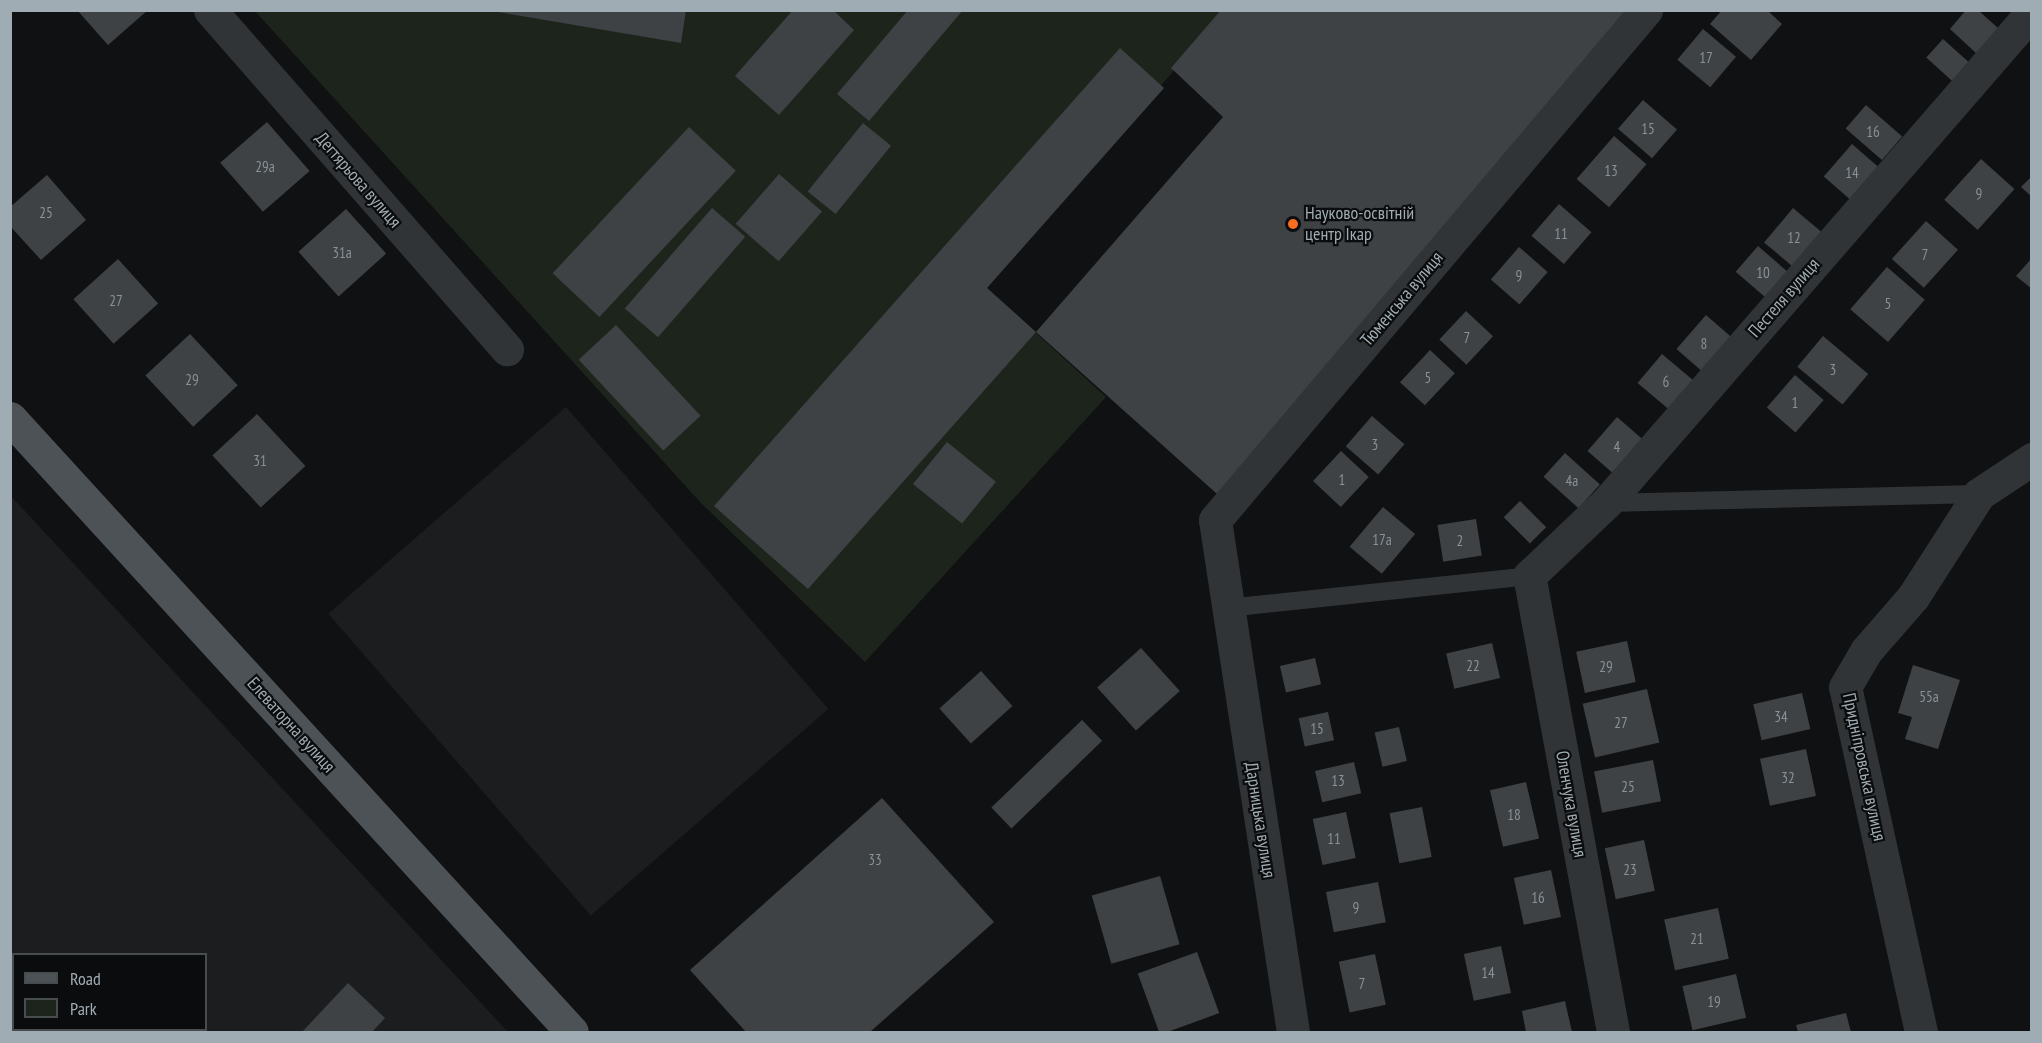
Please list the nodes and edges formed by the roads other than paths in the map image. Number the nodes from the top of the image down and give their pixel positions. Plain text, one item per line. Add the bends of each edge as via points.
1 (210, 10) edge
2 (1646, 10) edge
3 (2031, 12) edge
4 (507, 348) dead end
5 (10, 418) edge
6 (2031, 459) edge
7 (1978, 494) junction
8 (1606, 503) junction
9 (1529, 576) junction
10 (1227, 608) junction
11 (572, 1032) edge
12 (1293, 1032) edge
13 (1613, 1032) edge
14 (1921, 1032) edge

1 - 4 street, Дегтярьова вулиця
2 - 10 street, Тюменська вулиця via 1215,520
3 - 8 street, Пестеля вулиця
5 - 11 main road, Елеваторна вулиця
6 - 7 street, Придніпровська вулиця
7 - 8 lane
7 - 14 street, Придніпровська вулиця via 1913,597 1866,651 1845,687
8 - 9 street, Пестеля вулиця
9 - 10 lane
9 - 13 street, Оленчука вулиця
10 - 12 street, Дарницька вулиця

